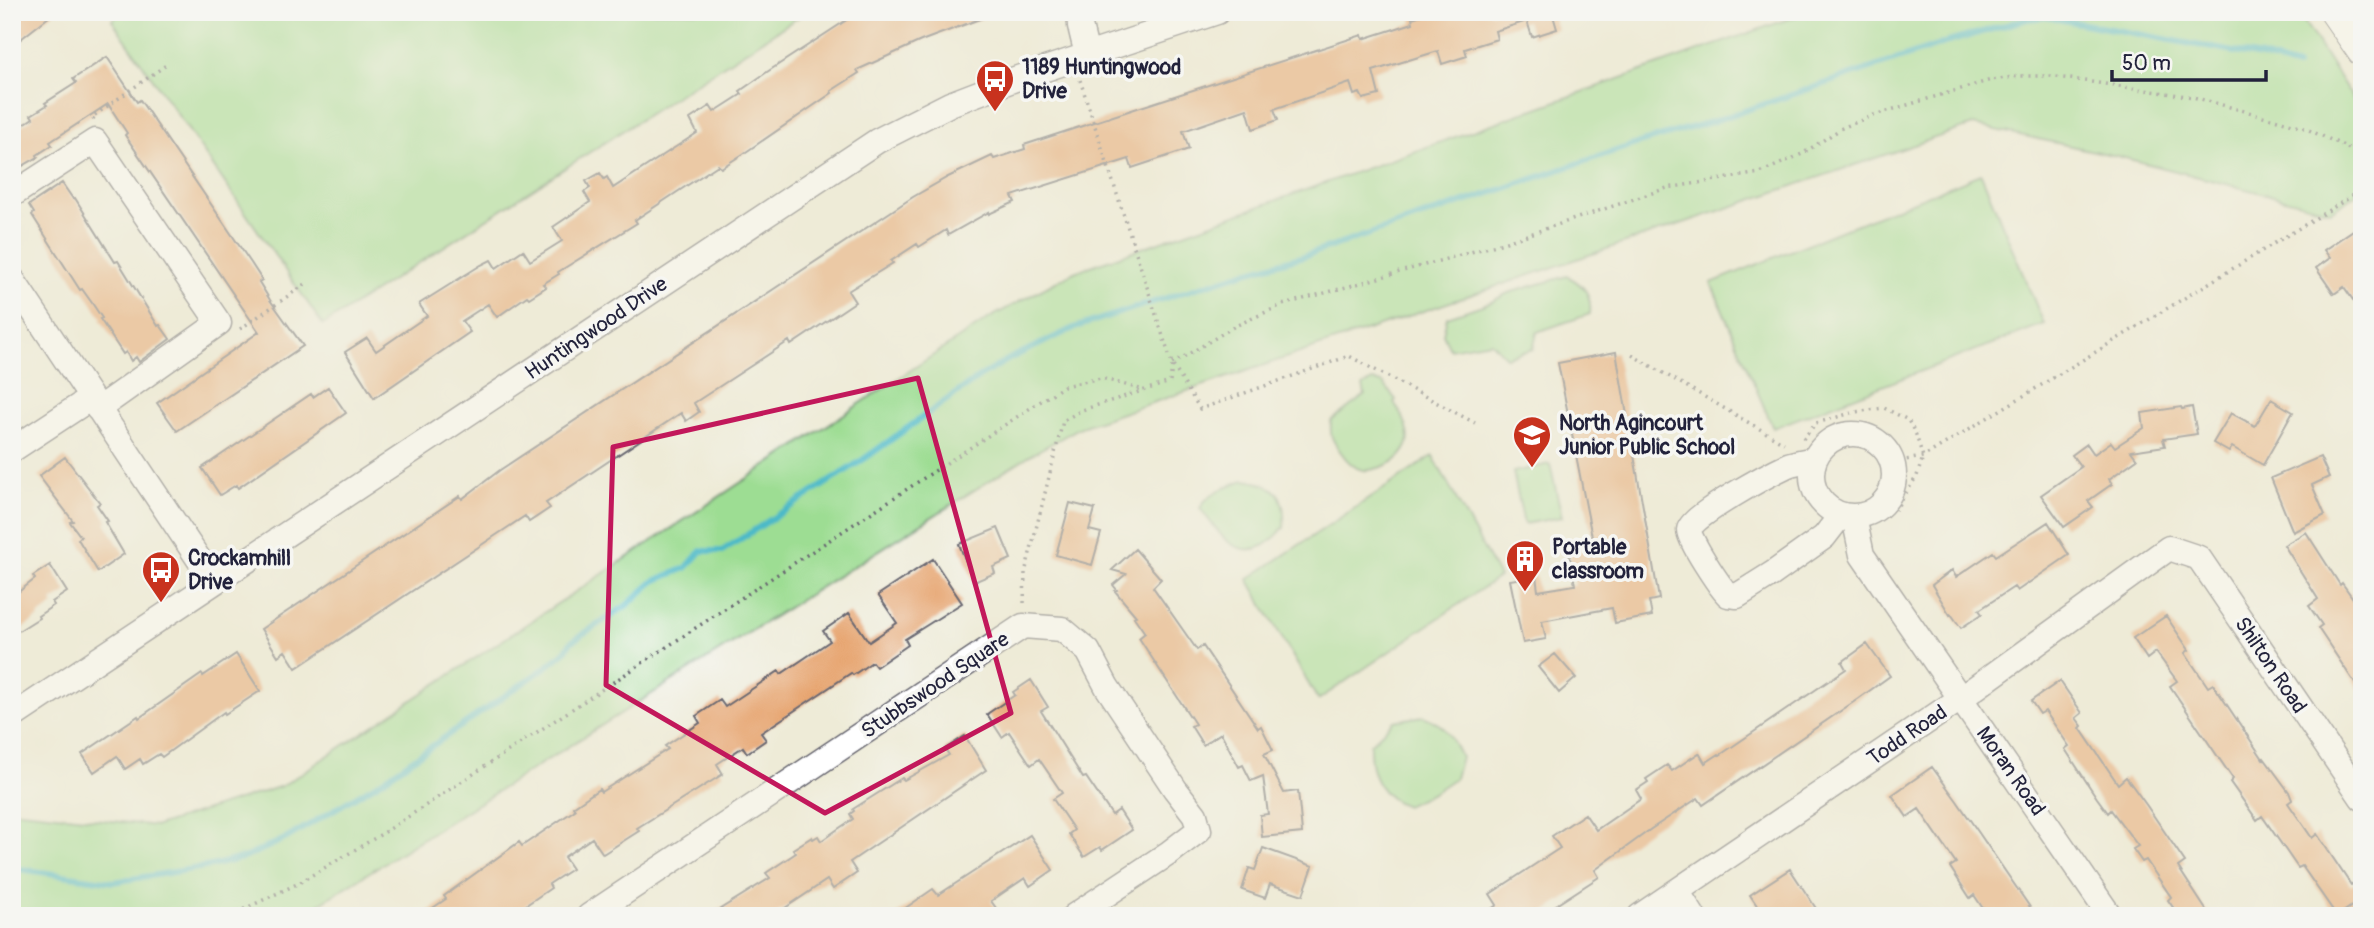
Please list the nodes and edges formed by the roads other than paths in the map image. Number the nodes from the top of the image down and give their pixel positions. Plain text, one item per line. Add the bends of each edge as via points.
1 (1079, 12) edge
2 (1217, 12) edge
3 (2335, 12) edge
4 (2362, 51) edge
5 (1087, 55) junction
6 (12, 195) edge
7 (12, 279) edge
8 (94, 404) junction
9 (12, 450) edge
10 (1808, 450) junction
11 (1848, 516) junction
12 (2169, 548) joint
13 (214, 582) junction
14 (1961, 699) junction
15 (12, 717) edge
16 (2362, 798) edge
17 (1677, 891) junction
18 (589, 916) edge
19 (1074, 916) edge
20 (1640, 916) edge
21 (1693, 916) edge
22 (2110, 916) edge

1 - 5 street
2 - 5 street, Huntingwood Drive
3 - 4 main road
5 - 13 street, Huntingwood Drive via 950,104 877,141
6 - 8 street via 96,141 219,323
7 - 8 street
8 - 9 street
8 - 13 street
10 - 11 street via 1815,493 1831,510
10 - 11 street via 1845,435 1865,435 1882,445 1893,462 1893,488 1887,499 1867,514
10 - 11 street via 1692,523 1692,539 1721,587 1728,595 1737,596
11 - 14 street, Moran Road via 1861,555
12 - 14 street, Todd Road
12 - 16 street, Shilton Road via 2199,558
13 - 15 street, Huntingwood Drive
14 - 17 street, Todd Road
14 - 22 street, Moran Road
17 - 20 street, Todd Road
17 - 21 street
18 - 19 street, Stubbswood Square via 1023,626 1062,629 1088,651 1107,687 1195,815 1199,830

